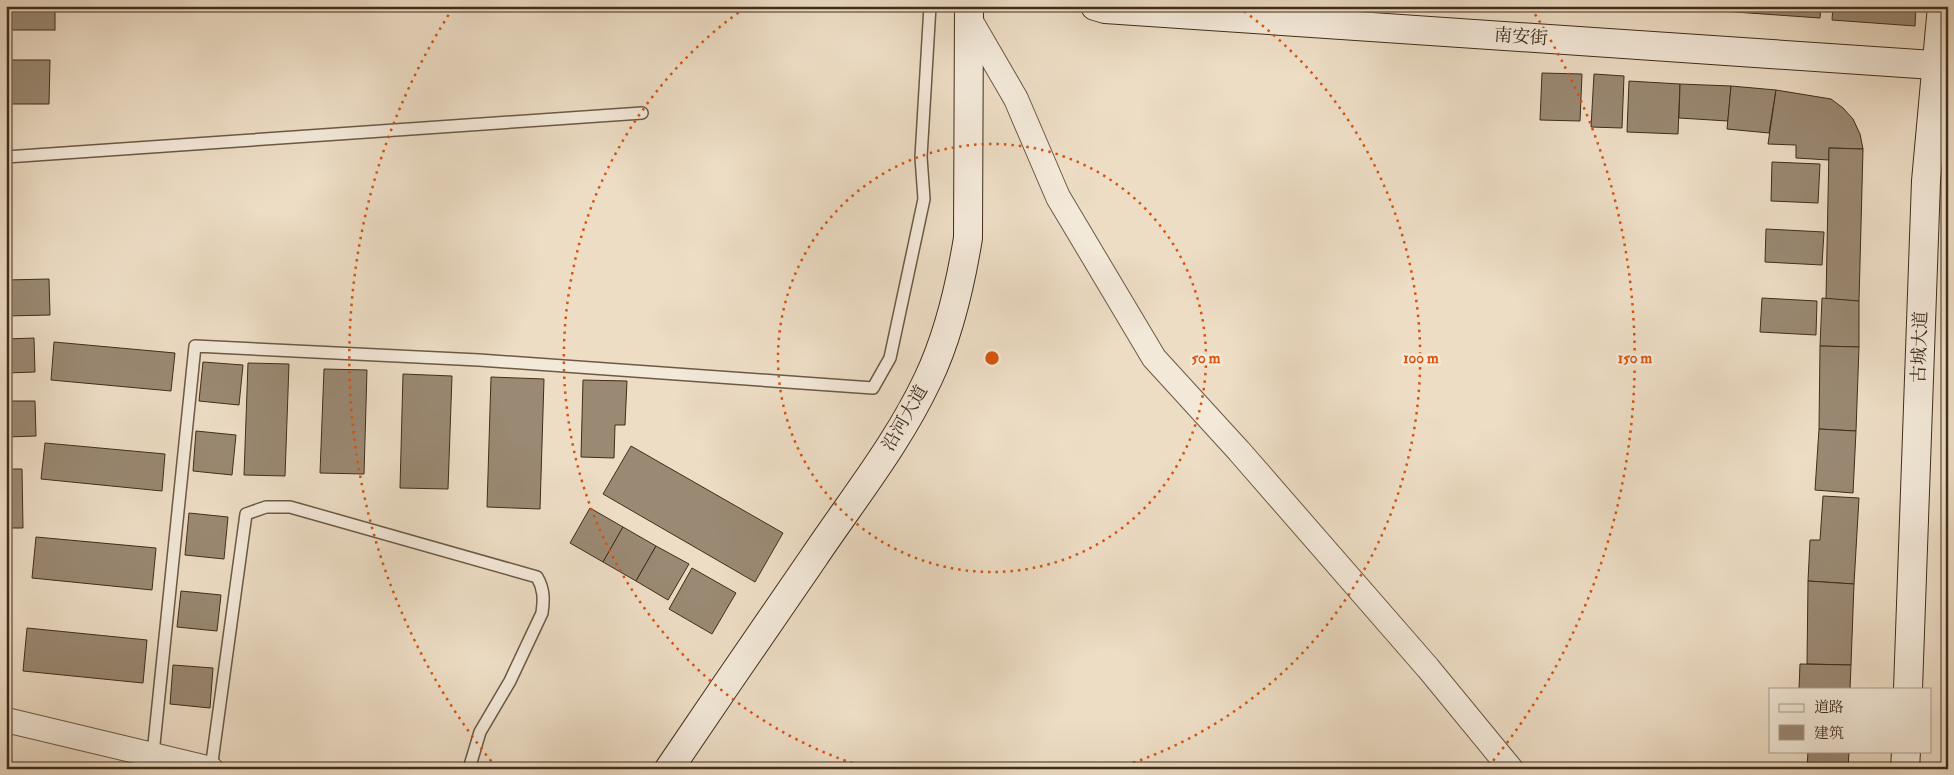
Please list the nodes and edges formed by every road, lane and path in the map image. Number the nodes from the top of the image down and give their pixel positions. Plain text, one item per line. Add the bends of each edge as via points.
1 (930, 6) edge
2 (1942, 6) edge
3 (1110, 7) edge
4 (969, 12) edge
5 (1942, 65) edge
6 (642, 113) dead end
7 (6, 157) edge
8 (1908, 688) edge
9 (6, 720) edge
10 (1906, 752) edge
11 (152, 754) junction
12 (211, 769) edge
13 (469, 769) edge
14 (669, 769) edge
15 (1511, 769) edge
16 (1905, 769) edge

1 - 11 lane via 921,157 924,199 890,358 873,388 479,360 195,346
2 - 5 main road, 古城大道
3 - 5 main road, 南安街
4 - 14 main road, 沿河大道 via 968,238 960,283 942,345 924,387 892,442
4 - 15 street via 1016,100 1058,196 1154,358 1428,668
5 - 8 main road, 古城大道 via 1926,181
6 - 7 lane
9 - 11 street
10 - 16 main road
11 - 12 street
12 - 13 lane via 246,514 266,507 290,507 537,576 543,589 542,613 510,681 480,732

